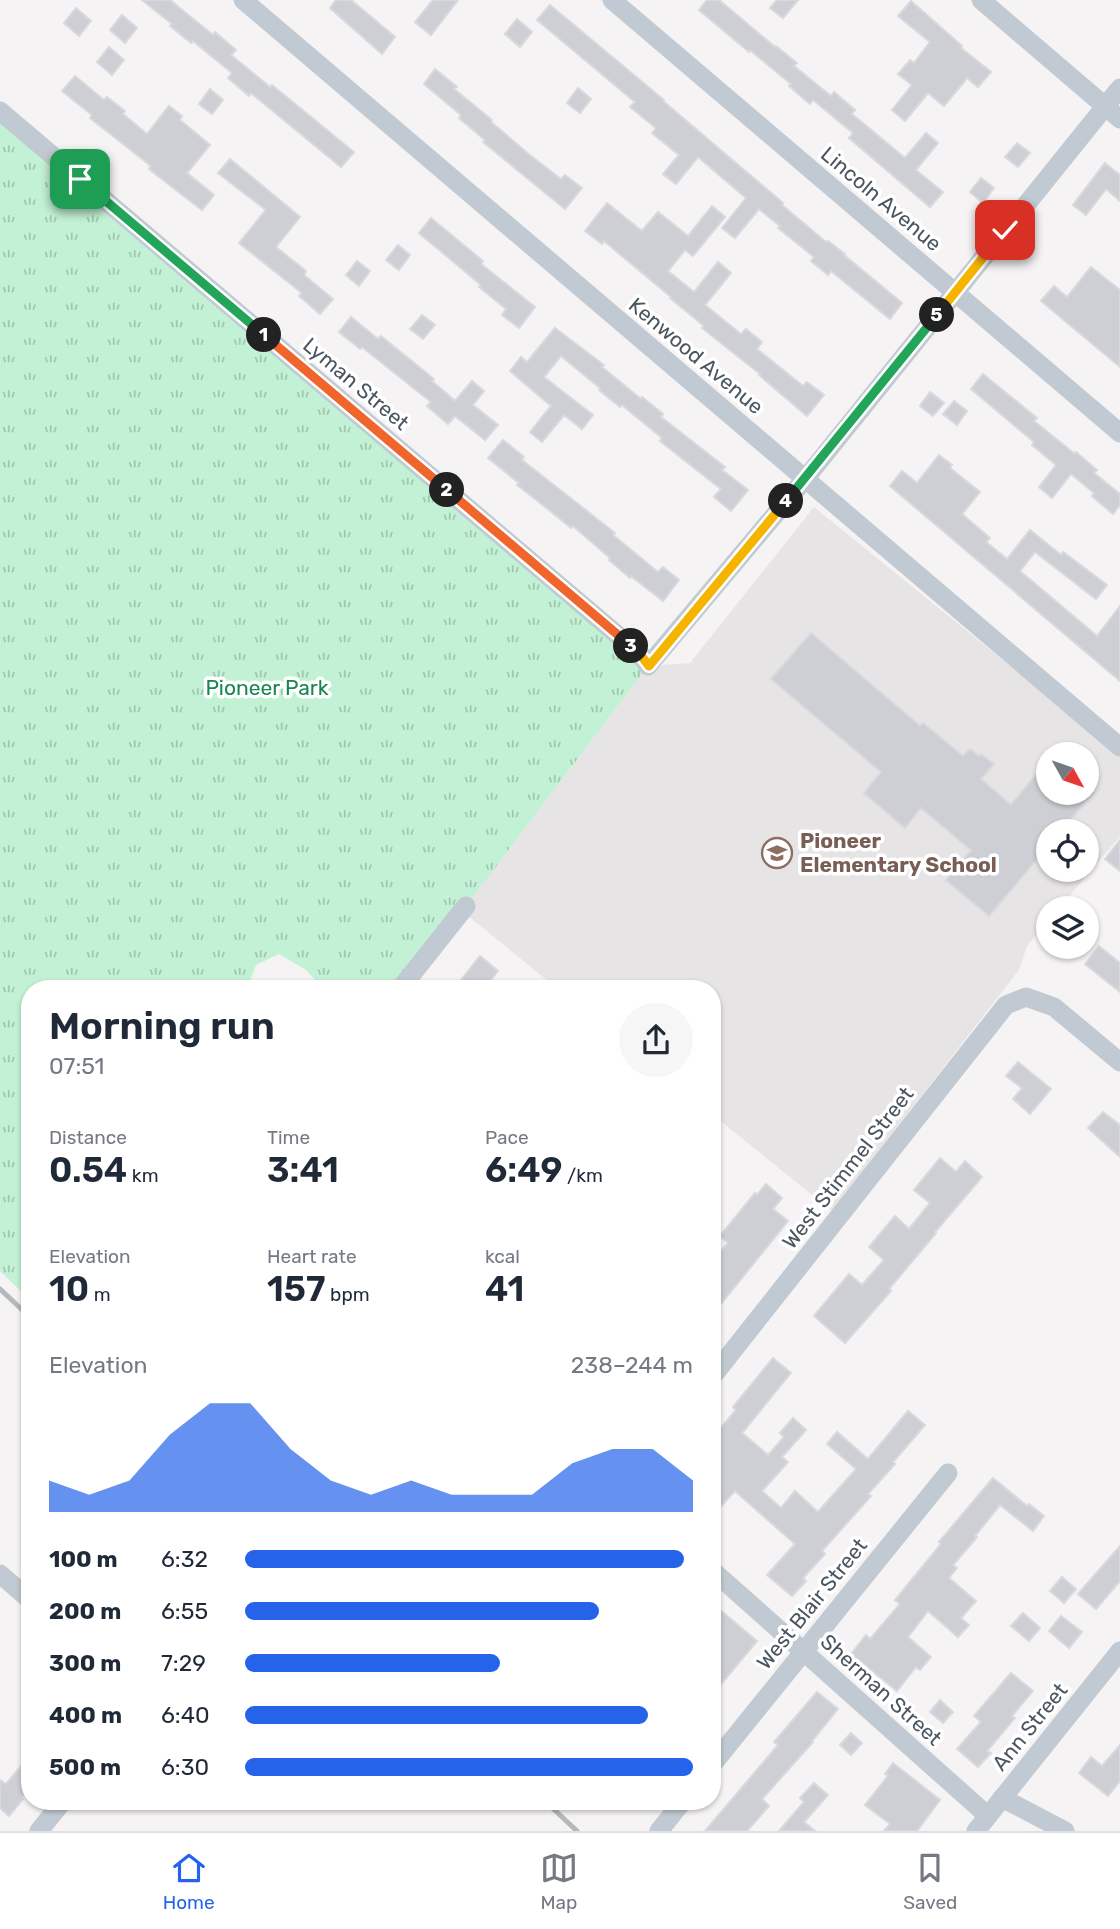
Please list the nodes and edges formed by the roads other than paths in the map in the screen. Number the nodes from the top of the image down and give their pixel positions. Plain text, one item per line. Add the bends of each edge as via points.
1 (243, 0) edge
2 (612, 0) edge
3 (981, 0) edge
4 (1120, 88) edge
5 (0, 111) edge
6 (1113, 112) edge
7 (955, 293) junction
8 (1120, 433) edge
9 (805, 479) junction
10 (1120, 747) edge
11 (466, 906) dead end
12 (407, 980) edge
13 (1120, 1062) edge
14 (721, 1366) edge
15 (948, 1473) dead end
16 (0, 1574) edge
17 (721, 1578) edge
18 (21, 1592) edge
19 (803, 1651) junction
20 (1120, 1651) edge
21 (721, 1754) edge
22 (1002, 1798) junction
23 (56, 1810) edge
24 (676, 1810) edge
25 (982, 1823) edge
26 (38, 1831) edge
27 (659, 1831) edge
28 (1065, 1831) edge

1 - 9 street, Kenwood Avenue
2 - 7 street, Lincoln Avenue
3 - 6 street
4 - 6 street
5 - 9 street, Lyman Street via 649,666
6 - 7 street
7 - 8 street, Lincoln Avenue
7 - 9 street
9 - 10 street, Kenwood Avenue
11 - 12 street
13 - 14 street, West Stimmel Street via 1054,1007 1026,997 1006,1005
15 - 19 street, West Blair Street
16 - 18 street
17 - 19 street, Sherman Street
19 - 21 street, West Blair Street
19 - 25 street, Sherman Street
20 - 22 street, Ann Street
22 - 25 street, Ann Street
22 - 28 street
23 - 26 street
24 - 27 street

